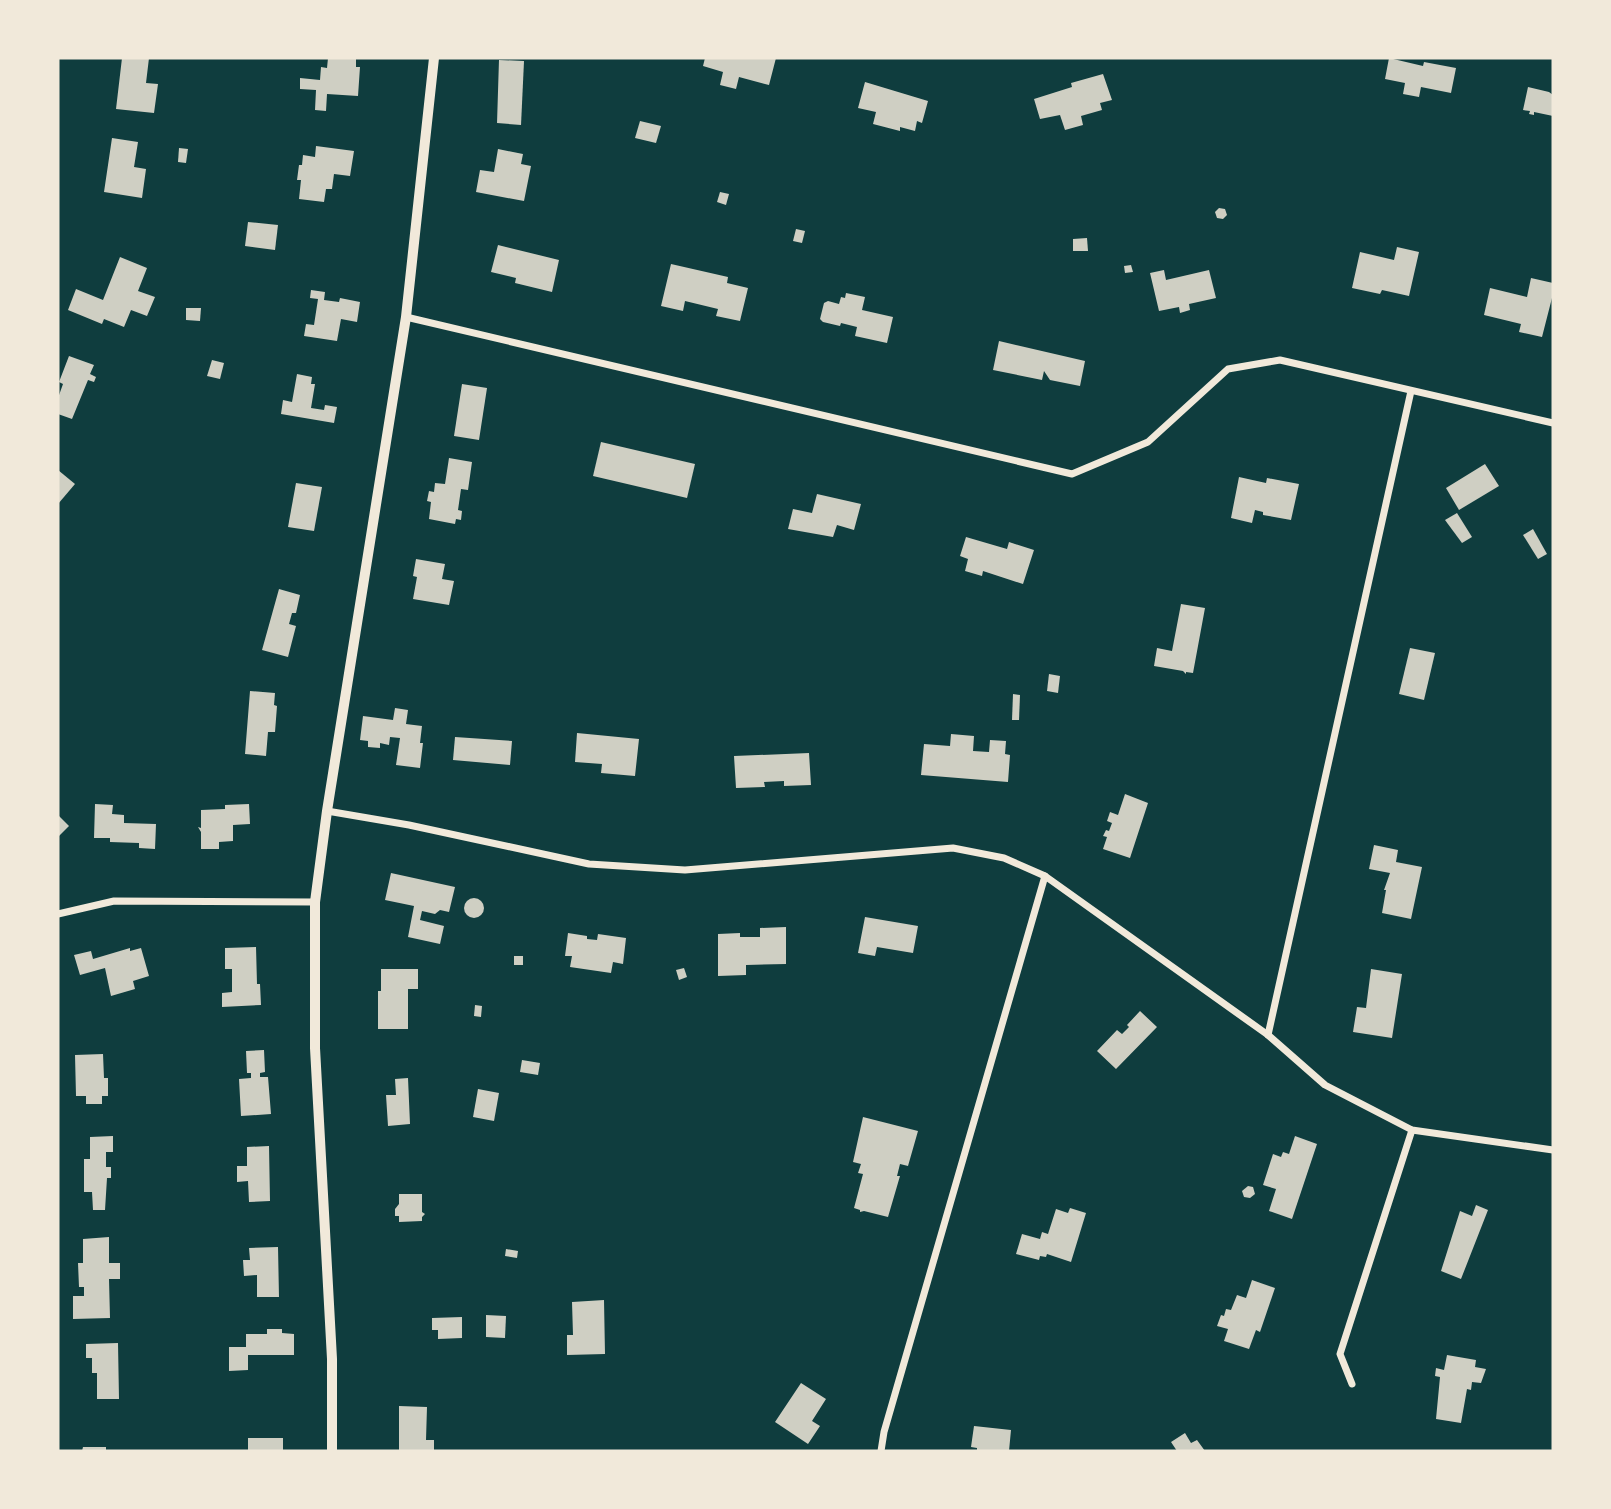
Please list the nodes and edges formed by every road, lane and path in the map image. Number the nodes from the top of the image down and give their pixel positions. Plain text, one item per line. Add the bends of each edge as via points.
1 (434, 58) edge
2 (406, 317) junction
3 (1411, 391) junction
4 (1553, 423) edge
5 (327, 811) junction
6 (1045, 876) junction
7 (315, 902) junction
8 (58, 914) edge
9 (1268, 1035) junction
10 (1412, 1130) junction
11 (1553, 1150) edge
12 (1352, 1384) dead end
13 (332, 1451) edge
14 (880, 1451) edge

1 - 2 street
2 - 3 street via 1072,474 1148,442 1228,369 1280,360
2 - 5 street
3 - 4 street
3 - 9 street
5 - 6 street via 589,864 685,870 953,848 1004,858
5 - 7 street
6 - 9 street
6 - 14 street
7 - 8 street via 114,901
7 - 13 street via 315,1048 332,1359
9 - 10 street via 1325,1084
10 - 11 street
10 - 12 street via 1340,1354

